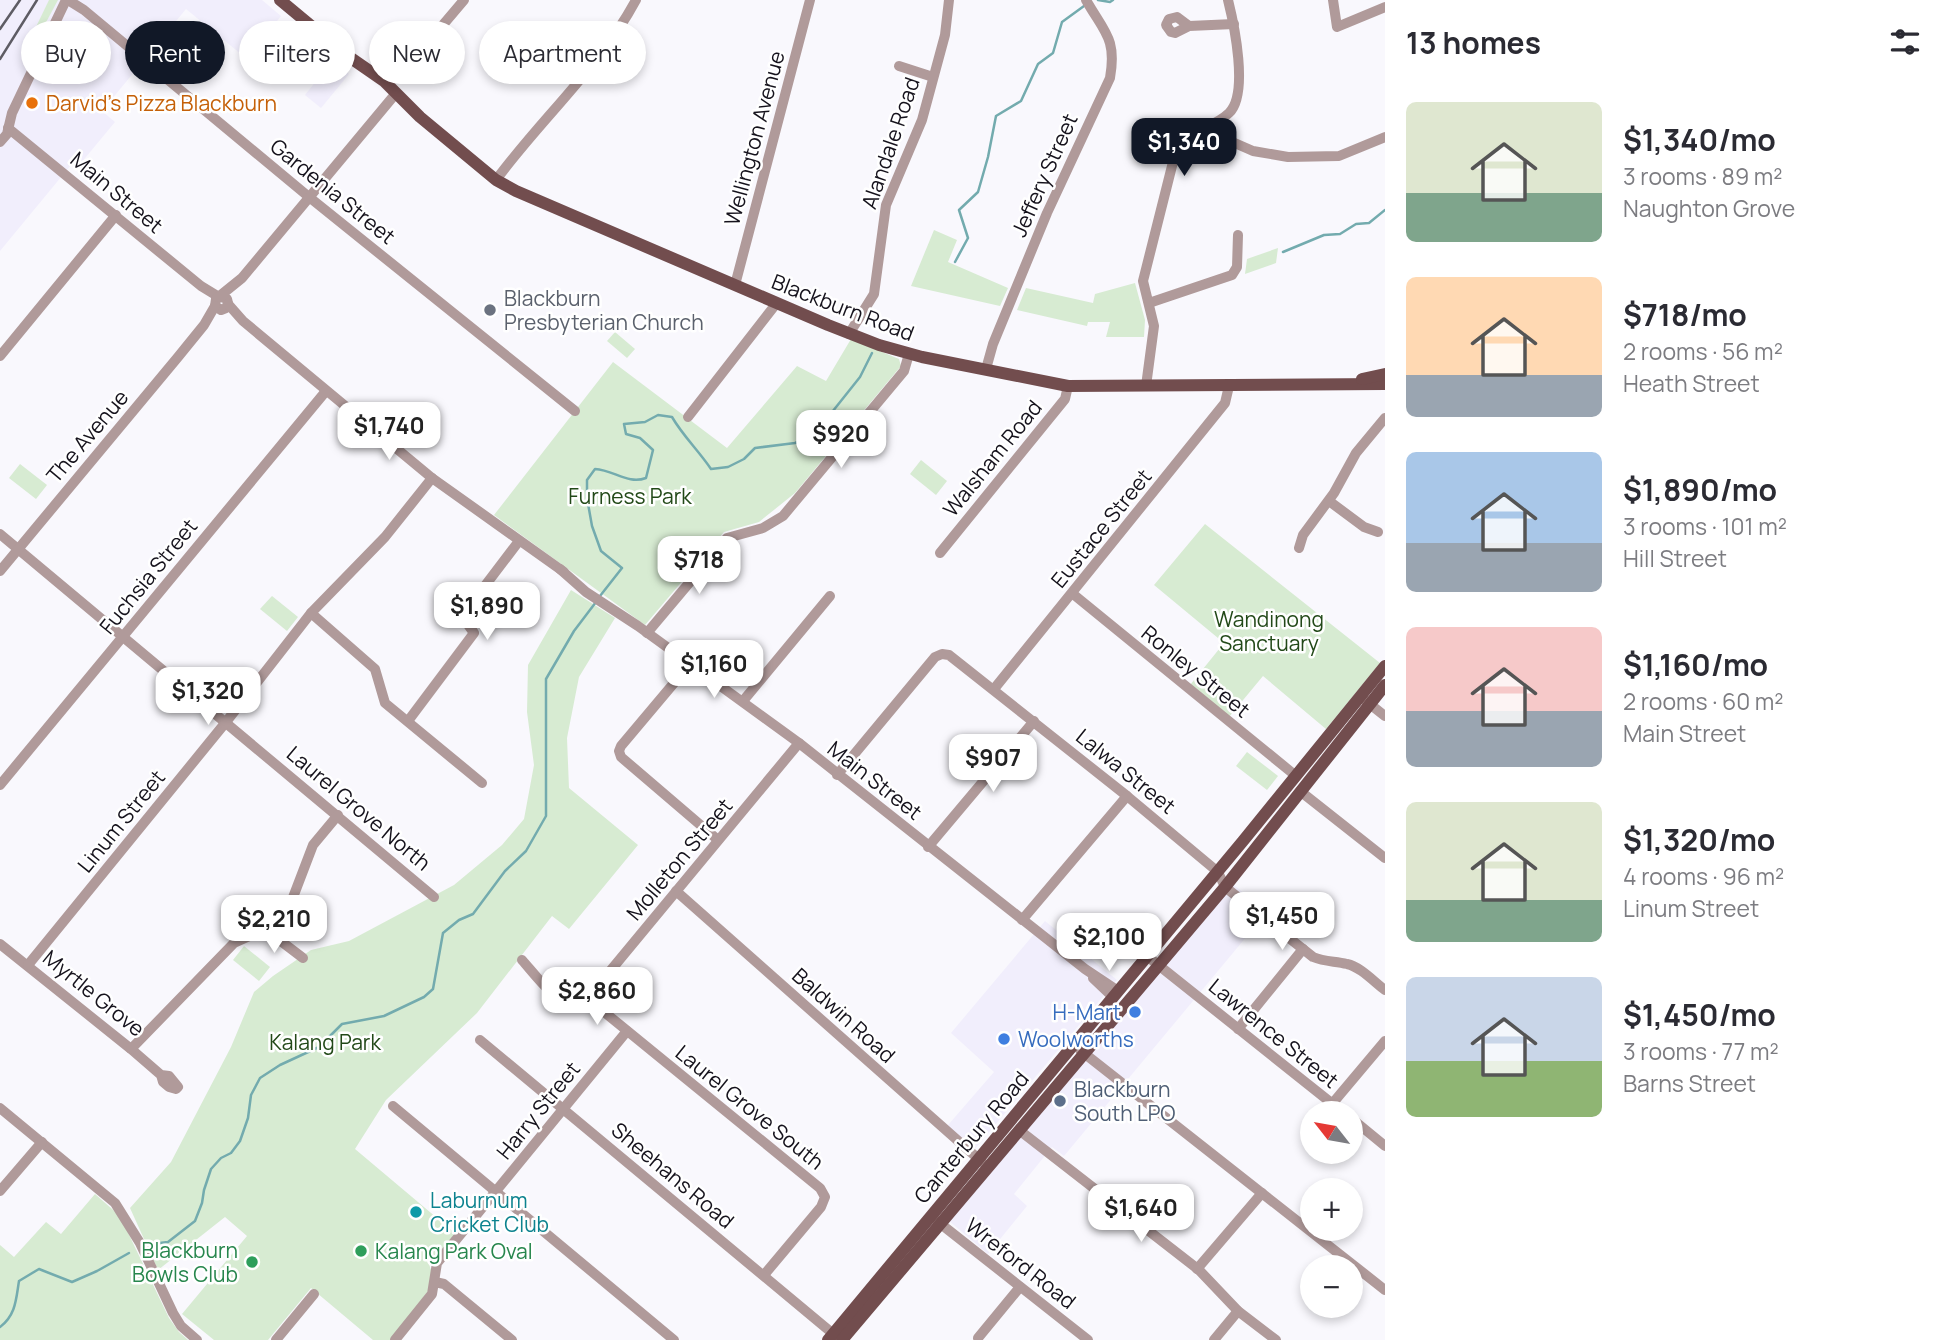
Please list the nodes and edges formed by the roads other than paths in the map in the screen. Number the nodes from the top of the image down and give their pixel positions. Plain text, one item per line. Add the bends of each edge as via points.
1 (67, 0) edge
2 (280, 0) edge
3 (464, 0) edge
4 (636, 0) edge
5 (810, 0) edge
6 (948, 0) edge
7 (1086, 0) edge
8 (1228, 0) edge
9 (1333, 0) edge
10 (1385, 7) edge
11 (305, 21) edge
12 (1234, 24) junction
13 (1189, 26) dead end
14 (355, 62) edge
15 (355, 64) edge
16 (899, 66) dead end
17 (933, 76) junction
18 (392, 91) junction
19 (1208, 125) junction
20 (8, 128) junction
21 (1385, 137) edge
22 (0, 142) edge
23 (496, 180) junction
24 (309, 197) junction
25 (113, 219) junction
26 (1238, 236) dead end
27 (735, 285) junction
28 (1149, 303) junction
29 (221, 304) junction
30 (776, 304) junction
31 (849, 334) junction
32 (909, 354) junction
33 (0, 356) edge
34 (986, 369) junction
35 (1385, 374) edge
36 (1338, 384) junction
37 (1385, 384) edge
38 (1068, 386) junction
39 (1146, 386) junction
40 (1228, 386) junction
41 (327, 391) junction
42 (575, 411) dead end
43 (688, 417) dead end
44 (1385, 418) edge
45 (432, 478) junction
46 (1329, 500) junction
47 (1378, 532) dead end
48 (0, 534) edge
49 (519, 541) junction
50 (1299, 548) dead end
51 (18, 549) junction
52 (940, 552) dead end
53 (0, 572) edge
54 (1073, 594) junction
55 (830, 596) dead end
56 (312, 614) junction
57 (647, 633) junction
58 (123, 637) junction
59 (690, 663) junction
60 (1385, 666) edge
61 (1385, 685) edge
62 (994, 689) junction
63 (1365, 700) junction
64 (743, 701) junction
65 (1385, 716) edge
66 (408, 721) junction
67 (1034, 721) junction
68 (226, 722) junction
69 (799, 743) junction
70 (837, 775) junction
71 (482, 783) dead end
72 (1301, 784) junction
73 (0, 785) edge
74 (1127, 796) junction
75 (338, 815) junction
76 (718, 840) junction
77 (928, 846) junction
78 (1385, 858) edge
79 (1218, 872) junction
80 (1225, 887) junction
81 (676, 891) junction
82 (434, 897) dead end
83 (1022, 920) junction
84 (265, 929) junction
85 (0, 944) edge
86 (1303, 949) junction
87 (303, 958) dead end
88 (522, 960) dead end
89 (1153, 960) junction
90 (28, 965) junction
91 (1385, 990) edge
92 (1116, 994) junction
93 (587, 998) junction
94 (1126, 1002) junction
95 (1238, 1028) junction
96 (627, 1031) junction
97 (480, 1040) dead end
98 (1385, 1041) edge
99 (131, 1049) junction
100 (1078, 1049) junction
101 (161, 1075) dead end
102 (1328, 1101) edge
103 (1335, 1101) edge
104 (393, 1106) dead end
105 (0, 1108) edge
106 (564, 1109) junction
107 (1363, 1128) edge
108 (1019, 1130) junction
109 (41, 1142) junction
110 (1385, 1146) edge
111 (982, 1163) junction
112 (0, 1191) edge
113 (496, 1191) junction
114 (1262, 1193) junction
115 (935, 1220) junction
116 (1197, 1269) junction
117 (764, 1275) junction
118 (435, 1282) junction
119 (1020, 1287) junction
120 (1385, 1290) edge
121 (314, 1294) dead end
122 (1238, 1311) junction
123 (836, 1338) edge
124 (978, 1338) dead end
125 (197, 1340) edge
126 (276, 1340) edge
127 (395, 1340) edge
128 (512, 1340) edge
129 (674, 1340) edge
130 (1088, 1340) edge
131 (1214, 1340) edge
132 (1276, 1340) edge

1 - 20 street
1 - 24 street, Gardenia Street
2 - 11 main road, Blackburn Road
3 - 18 street via 403,72 390,81
4 - 23 street via 584,74
5 - 27 street, Wellington Avenue
6 - 17 street, Alandale Road via 945,36
7 - 34 street, Jeffery Street via 1112,43 1110,78 1047,213
8 - 12 street
9 - 10 street via 1337,27
12 - 13 street
12 - 19 street via 1236,102 1227,115
14 - 18 main road, Blackburn Road
15 - 18 main road, Blackburn Road
16 - 17 street
17 - 31 street, Alandale Road via 922,120 886,205 874,293
18 - 23 main road, Blackburn Road
18 - 24 street, The Avenue
19 - 21 street via 1214,134 1253,151 1288,157 1339,156
19 - 28 street via 1180,145 1173,162 1144,276
20 - 22 street
20 - 25 street, Main Street
23 - 27 main road, Blackburn Road
24 - 29 street, The Avenue
24 - 42 street, Gardenia Street
25 - 29 street, Main Street
25 - 33 street
26 - 28 street via 1237,267 1232,275
27 - 30 main road, Blackburn Road
28 - 39 street via 1154,326
29 - 41 street, Main Street
29 - 51 street, The Avenue
30 - 31 main road, Blackburn Road
30 - 43 street
31 - 32 main road, Blackburn Road
32 - 34 main road, Blackburn Road
32 - 57 street via 904,371 783,516 763,528 727,538
34 - 38 main road, Blackburn Road
35 - 36 main road, Blackburn Road
36 - 37 main road, Blackburn Road
36 - 40 main road, Blackburn Road
38 - 39 main road, Blackburn Road
38 - 52 street, Walsham Road via 1065,399
39 - 40 main road, Blackburn Road
40 - 54 street, Eustace Street via 1225,403
41 - 45 street, Main Street
41 - 58 street, Fuchsia Street
44 - 46 street via 1356,453
45 - 49 street, Main Street
45 - 56 street, Linum Street via 385,537
46 - 47 street
46 - 50 street via 1307,528
48 - 51 street, Laurel Grove North
49 - 57 street, Main Street
49 - 66 street via 462,616 474,633
51 - 53 street, The Avenue
51 - 58 street, Laurel Grove North
54 - 62 street, Eustace Street
54 - 72 street, Ronley Street
55 - 64 street
56 - 66 street via 375,669 385,703
56 - 68 street, Linum Street
57 - 59 street, Main Street
58 - 68 street, Laurel Grove North
58 - 73 street, Fuchsia Street
59 - 64 street, Main Street
59 - 76 street via 619,751
60 - 63 main road, Canterbury Road
61 - 63 main road, Canterbury Road
62 - 67 street, Lalwa Street
62 - 70 street, Lalwa Street via 949,655 935,657
63 - 65 street
63 - 72 main road, Canterbury Road
64 - 69 street, Main Street
66 - 71 street
67 - 74 street, Lalwa Street
67 - 77 street
68 - 75 street, Laurel Grove North
68 - 90 street, Linum Street
69 - 70 street, Main Street
69 - 76 street, Molleton Street
70 - 77 street, Main Street
72 - 78 street, Ronley Street
72 - 79 main road, Canterbury Road
72 - 80 main road, Canterbury Road
74 - 79 street, Lalwa Street
74 - 83 street
75 - 82 street, Laurel Grove North
75 - 84 street via 313,845 292,900
76 - 81 street, Molleton Street
77 - 83 street, Main Street
79 - 80 street
79 - 89 main road, Canterbury Road
80 - 86 street
80 - 89 main road, Canterbury Road
81 - 93 street, Molleton Street
81 - 111 street, Baldwin Road
83 - 92 street, Main Street
84 - 87 street
84 - 99 street via 234,943
85 - 90 street, Myrtle Grove
86 - 91 street via 1323,961 1357,968
86 - 95 street
88 - 93 street via 569,1006 576,1008
89 - 92 main road, Canterbury Road
89 - 94 main road, Canterbury Road
89 - 95 street, Lawrence Street
90 - 99 street, Myrtle Grove
92 - 94 main road
92 - 100 main road, Canterbury Road
93 - 96 street, Laurel Grove South
94 - 100 main road, Canterbury Road
95 - 102 street, Lawrence Street
96 - 106 street, Harry Street
96 - 117 street, Laurel Grove South via 820,1188 825,1197 821,1207
97 - 106 street, Sheehans Road
98 - 103 street
99 - 101 street, Myrtle Grove
100 - 108 main road, Canterbury Road
100 - 111 main road, Canterbury Road
100 - 114 street
104 - 113 street
105 - 109 street
106 - 113 street, Harry Street
106 - 117 street, Sheehans Road
107 - 110 street
108 - 111 main road, Canterbury Road
108 - 116 street
109 - 112 street
109 - 125 street via 115,1203 129,1222 173,1313
111 - 115 main road, Canterbury Road
113 - 118 street, Harry Street via 437,1263
113 - 129 street
114 - 116 street
114 - 120 street
115 - 119 street, Wreford Road
115 - 123 main road, Canterbury Road
116 - 122 street
117 - 123 street, Sheehans Road
118 - 127 street, Harry Street via 432,1294
118 - 128 street via 444,1284
119 - 124 street
119 - 130 street, Wreford Road
121 - 126 street
122 - 131 street
122 - 132 street

